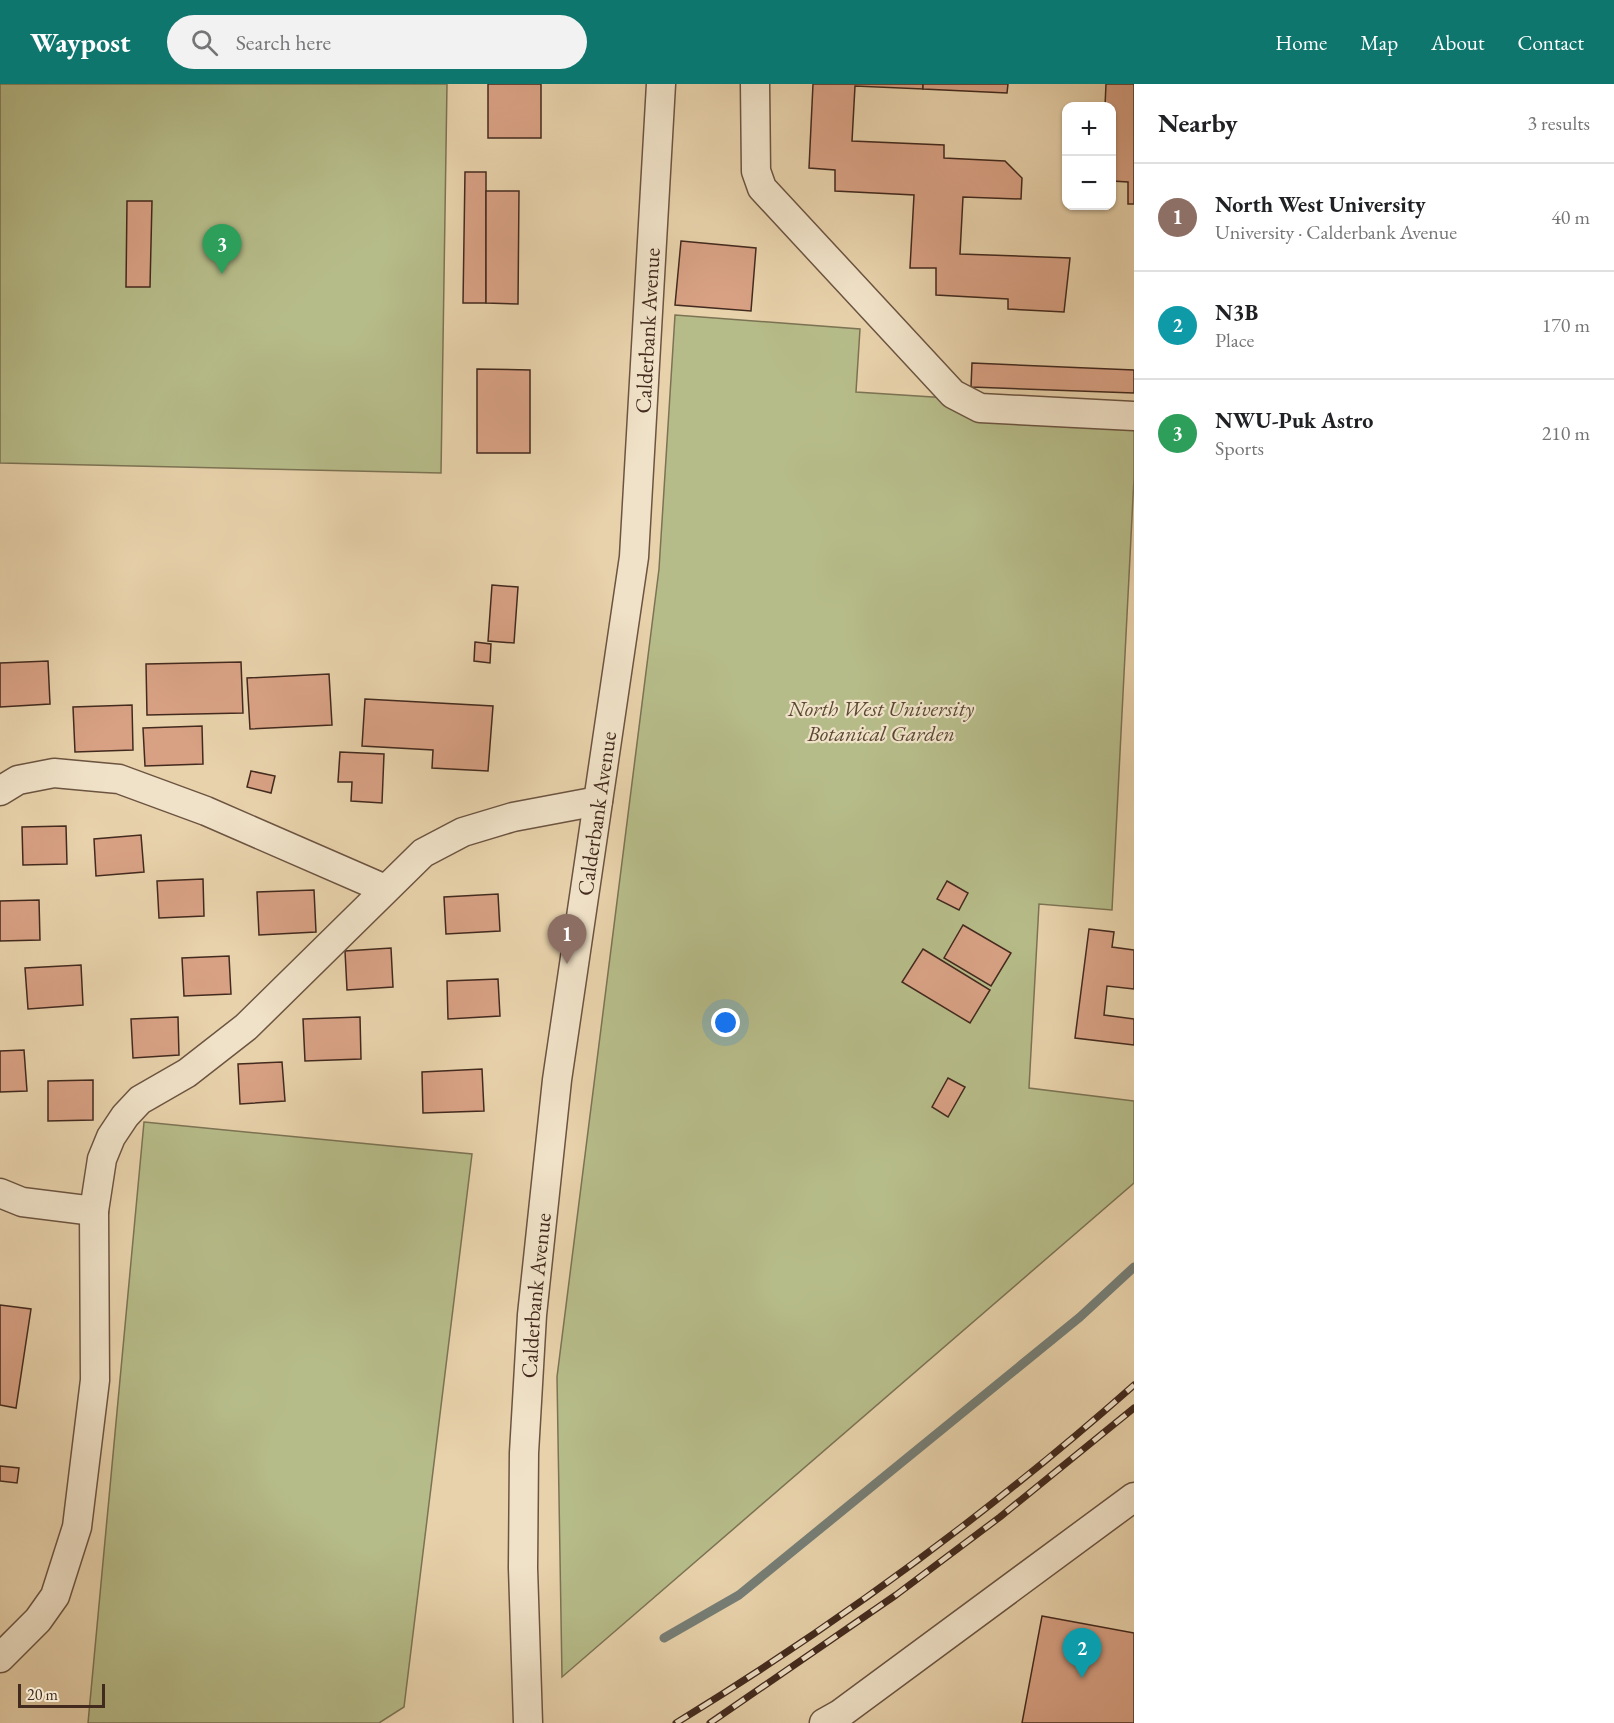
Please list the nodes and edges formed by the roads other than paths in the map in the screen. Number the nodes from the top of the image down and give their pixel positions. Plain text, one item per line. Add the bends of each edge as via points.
1 (662, 84) edge
2 (755, 84) edge
3 (1134, 416) edge
4 (0, 791) edge
5 (598, 801) junction
6 (385, 889) junction
7 (0, 1193) edge
8 (94, 1211) junction
9 (1134, 1497) edge
10 (0, 1658) edge
11 (836, 1720) edge
12 (528, 1723) edge

1 - 5 street, Calderbank Avenue via 634,557
2 - 3 street via 756,171 762,188 953,394 980,408
4 - 6 street via 18,780 54,773 119,779 206,811
5 - 6 street via 513,817 463,832 423,853
5 - 12 street, Calderbank Avenue via 557,1080 528,1369 523,1568
6 - 8 street via 246,1027 187,1073 140,1100 125,1116 102,1159
7 - 8 street via 22,1202
8 - 10 street via 95,1380 77,1527 55,1596 38,1620
9 - 11 street

